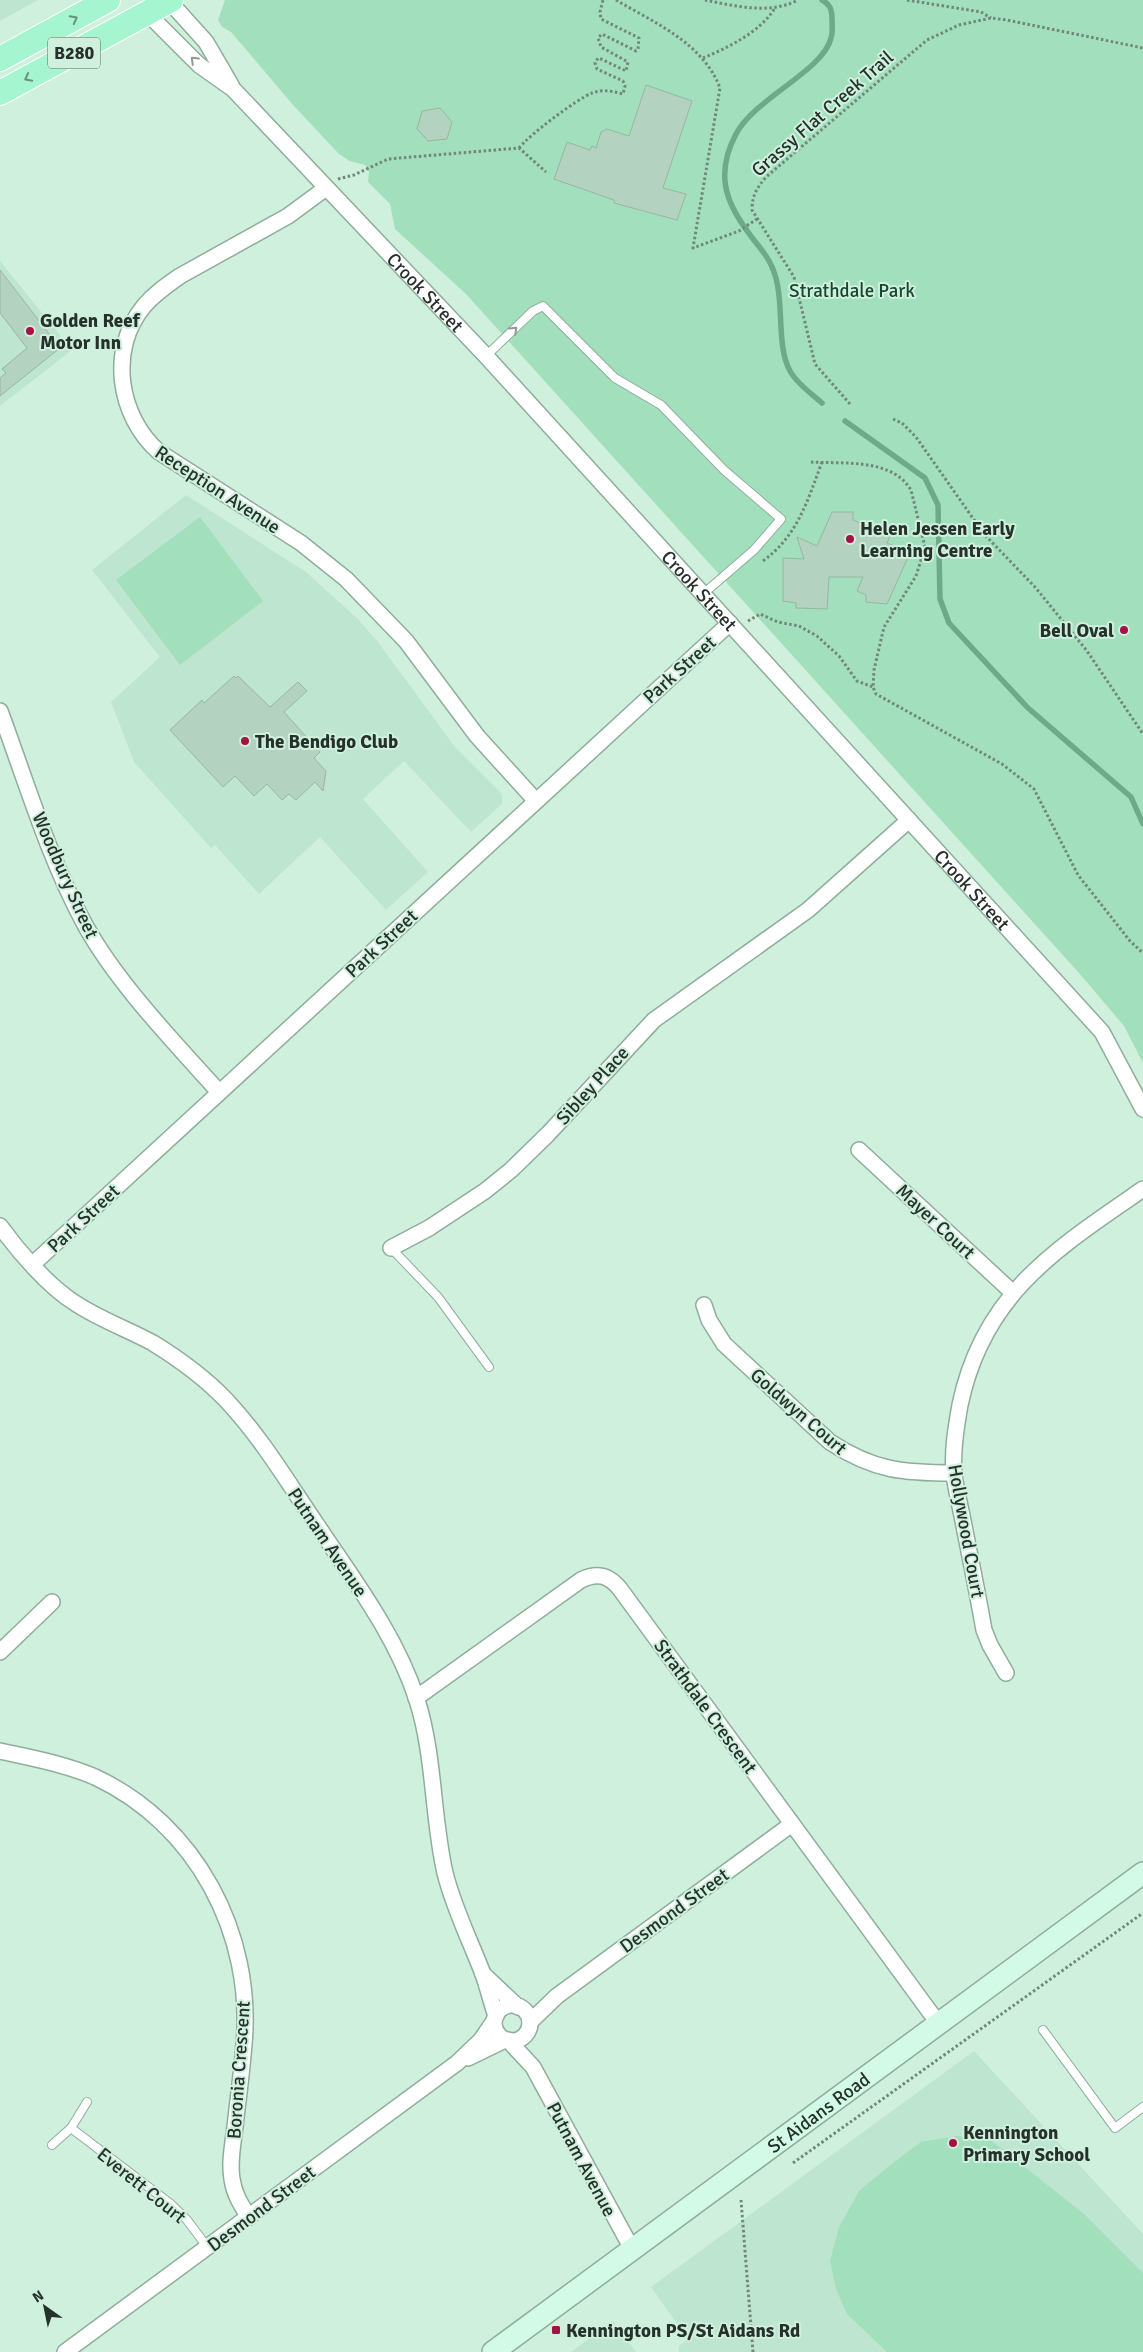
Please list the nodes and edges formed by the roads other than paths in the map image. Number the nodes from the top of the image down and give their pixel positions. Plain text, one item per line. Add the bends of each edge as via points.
1 (108, 0) edge
2 (170, 0) edge
3 (141, 6) edge
4 (0, 59) edge
5 (233, 89) junction
6 (0, 93) edge
7 (326, 188) junction
8 (486, 356) junction
9 (703, 594) junction
10 (733, 627) junction
11 (0, 711) edge
12 (536, 801) junction
13 (908, 820) junction
14 (219, 1092) junction
15 (1143, 1109) edge
16 (859, 1150) dead end
17 (1143, 1189) edge
18 (0, 1226) edge
19 (391, 1248) joint
20 (33, 1264) junction
21 (1012, 1292) junction
22 (704, 1305) dead end
23 (489, 1366) dead end
24 (954, 1473) junction
25 (52, 1602) dead end
26 (0, 1652) edge
27 (1006, 1674) dead end
28 (416, 1698) junction
29 (0, 1752) edge
30 (792, 1824) junction
31 (1143, 1873) edge
32 (482, 1973) junction
33 (557, 1996) junction
34 (519, 2007) junction
35 (495, 2019) junction
36 (938, 2023) junction
37 (529, 2027) junction
38 (1043, 2030) dead end
39 (506, 2040) junction
40 (457, 2063) junction
41 (533, 2067) junction
42 (87, 2102) dead end
43 (1143, 2107) edge
44 (71, 2128) junction
45 (52, 2145) dead end
46 (249, 2217) junction
47 (208, 2248) junction
48 (632, 2249) junction
49 (65, 2352) edge
50 (493, 2352) edge

4 -> 1 main road, B280
2 - 3 main road, B280
2 - 5 street, Crook Street via 206,42
5 -> 3 street, Crook Street via 199,65
3 -> 6 main road, B280
5 - 7 street, Crook Street
7 - 8 street, Crook Street
7 - 12 street, Reception Avenue via 288,216 173,281 143,306 130,329 123,355 123,390 130,413 143,436 158,452 301,543 346,579 406,641 476,736
8 - 9 street, Crook Street
8 -> 9 lane via 533,311 543,306 615,378 661,405 724,470 781,519 754,550
9 - 10 street, Crook Street
10 - 12 street, Park Street
10 - 13 street, Crook Street
11 - 14 street, Woodbury Street via 50,845 84,923 113,969
12 - 14 street, Park Street
13 - 15 street, Crook Street via 1102,1032
13 - 19 street, Sibley Place via 808,910 654,1020 511,1170 485,1191
14 - 20 street, Park Street
16 - 21 street, Mayer Court
17 - 21 street, Hollywood Court via 1058,1250
18 - 20 street, Putnam Avenue
19 - 23 lane, Sibley Place via 438,1297
20 - 28 street, Putnam Avenue via 72,1302 177,1359 201,1377 243,1419 371,1607 393,1645
21 - 24 street, Hollywood Court via 996,1315 971,1366 957,1421
22 - 24 street, Goldwyn Court via 724,1344 830,1442 875,1466 901,1471
24 - 27 street, Hollywood Court via 984,1630
25 - 26 street
28 - 30 street, Strathdale Crescent via 581,1580 592,1575 604,1576 620,1589
28 - 32 street, Putnam Avenue via 431,1760 445,1873 460,1921
29 - 46 street, Boronia Crescent via 72,1769 95,1778 140,1804 186,1847 212,1886 230,1928 242,1975 245,2030 231,2167 237,2198
30 - 33 street, Desmond Street
30 - 36 street, Strathdale Crescent
31 - 36 street, St Aidans Road
32 - 34 street, Putnam Avenue
32 - 35 street, Putnam Avenue
33 - 34 street, Desmond Street
33 - 37 street, Desmond Street
34 - 35 street via 503,2008
34 - 37 street via 528,2016
35 - 39 street via 497,2033
35 - 40 street, Desmond Street via 481,2040
36 - 48 street, St Aidans Road
37 - 39 street via 521,2039
37 - 41 street, Putnam Avenue
38 - 43 lane via 1115,2128
39 - 40 street, Desmond Street
39 - 41 street, Putnam Avenue
40 - 46 street, Desmond Street
41 - 48 street, Putnam Avenue
42 - 44 lane
44 - 45 lane
44 - 47 lane, Everett Court via 172,2206
46 - 47 street, Desmond Street
47 - 49 street, Desmond Street
48 - 50 street, St Aidans Road

